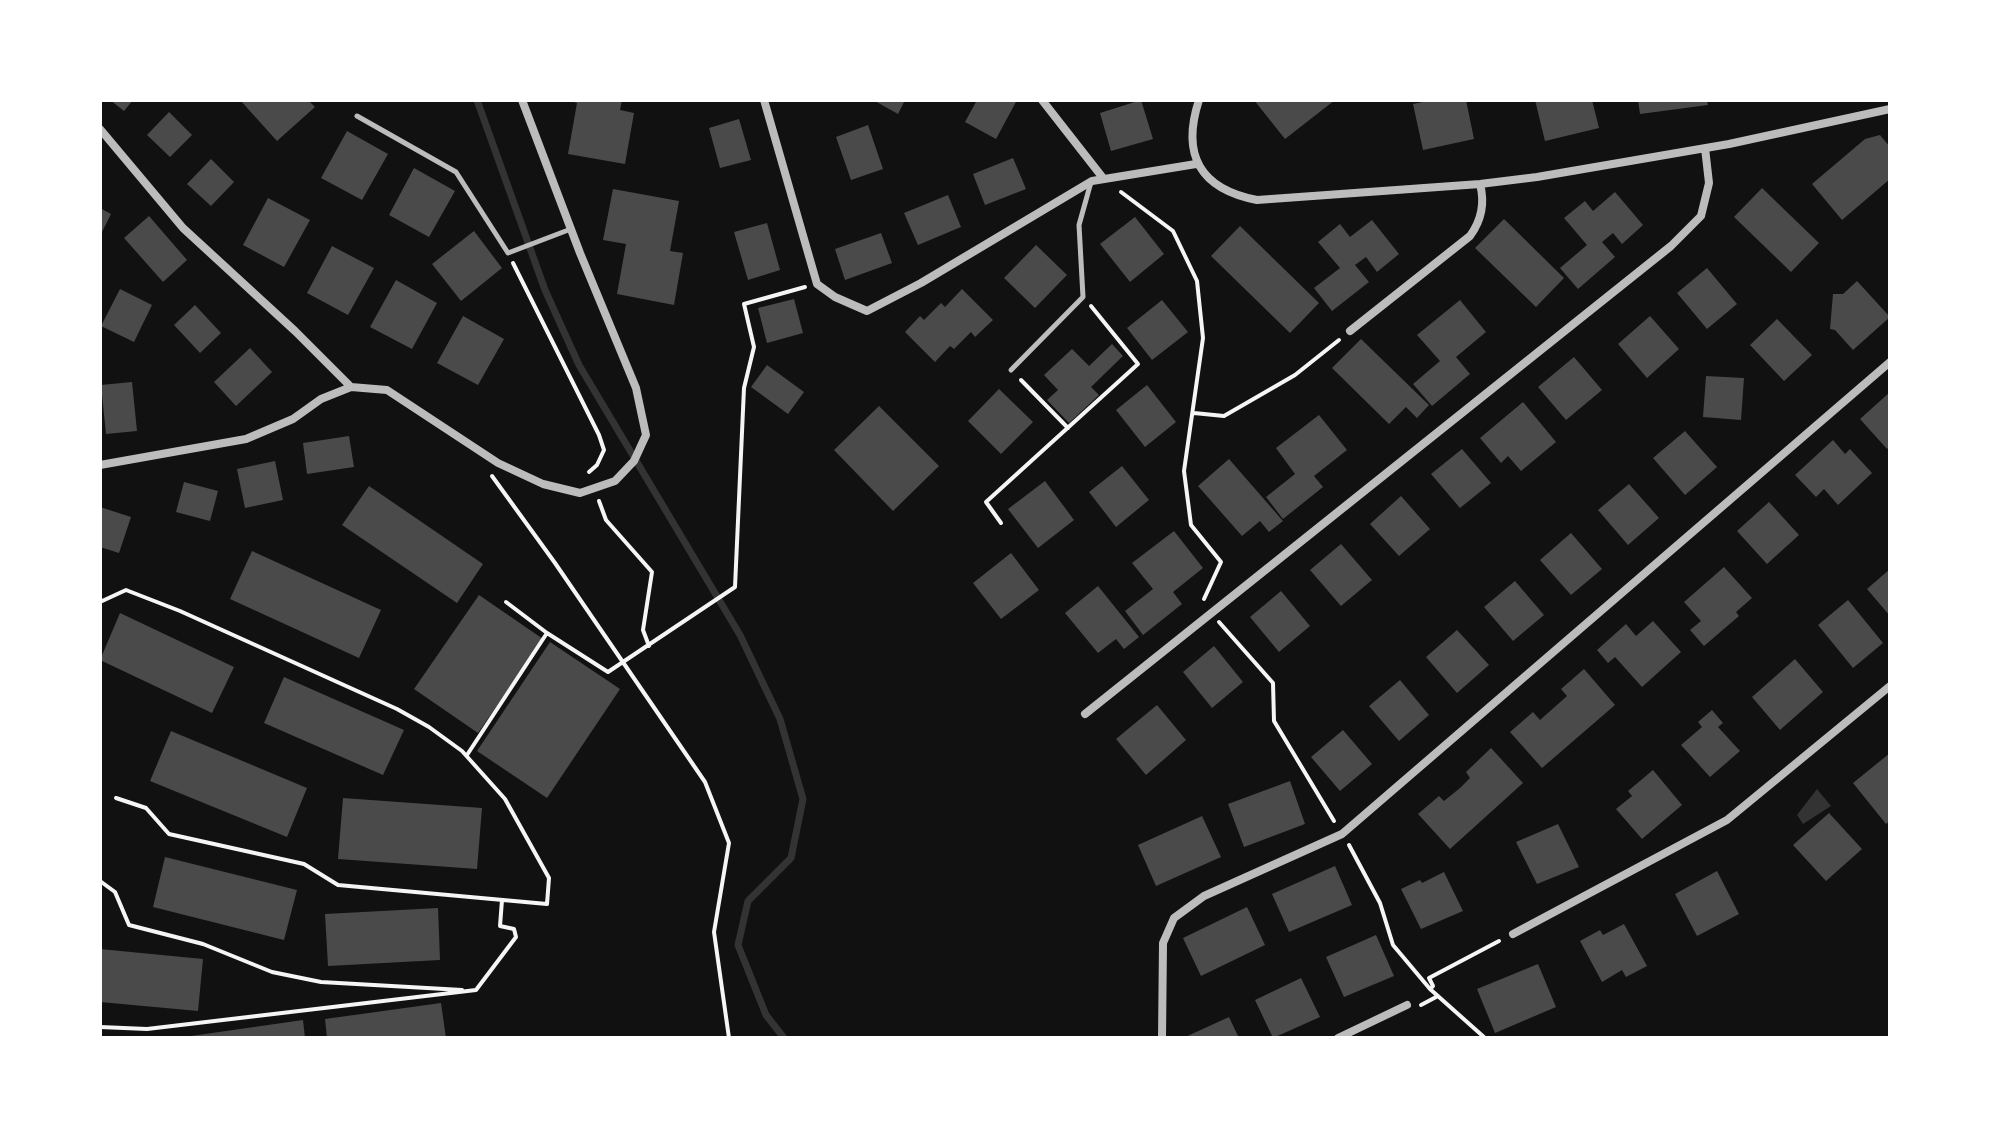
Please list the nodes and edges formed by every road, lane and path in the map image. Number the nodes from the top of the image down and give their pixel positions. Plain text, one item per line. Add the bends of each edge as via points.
1 (522, 100) edge
2 (764, 100) edge
3 (1042, 100) edge
4 (1199, 100) edge
5 (1890, 109) edge
6 (357, 116) dead end
7 (100, 129) edge
8 (1705, 148) junction
9 (1196, 164) junction
10 (1103, 178) junction
11 (1092, 181) junction
12 (1480, 184) junction
13 (571, 229) junction
14 (508, 253) junction
15 (817, 284) junction
16 (1083, 297) junction
17 (1350, 331) joint
18 (1890, 362) edge
19 (1011, 370) joint
20 (351, 387) junction
21 (1194, 413) junction
22 (1069, 428) junction
23 (498, 463) junction
24 (100, 465) edge
25 (594, 487) junction
26 (569, 490) junction
27 (1001, 523) dead end
28 (100, 602) edge
29 (506, 602) dead end
30 (1211, 613) junction
31 (547, 633) junction
32 (649, 646) junction
33 (624, 662) junction
34 (1890, 686) edge
35 (1085, 714) dead end
36 (466, 756) junction
37 (116, 798) dead end
38 (1342, 834) junction
39 (100, 881) edge
40 (502, 900) junction
41 (1513, 934) joint
42 (1430, 989) junction
43 (476, 990) junction
44 (1407, 1005) dead end
45 (100, 1027) edge
46 (729, 1038) edge
47 (1162, 1038) edge
48 (1338, 1038) edge
49 (1485, 1038) edge

1 - 13 street
2 - 15 street
3 - 10 street
4 - 9 street via 1191,134
5 - 8 street
6 - 14 lane via 456,172
7 - 20 street via 183,228
8 - 12 street
8 - 30 street via 1709,183 1701,216 1671,246
9 - 10 street
9 - 12 street via 1226,191 1257,200
10 - 11 street
10 - 21 path via 1173,231 1197,281 1203,338
11 - 15 street via 867,311
11 - 16 lane via 1079,225
12 - 17 street via 1480,215 1470,236
13 - 14 lane
13 - 25 street via 636,388 646,435 634,461 615,481
14 - 26 path via 604,450 597,465
15 - 32 path via 744,304 754,347 744,388 735,587
16 - 19 lane
16 - 22 path via 1138,364
17 - 21 path via 1295,375 1224,416
18 - 38 street
19 - 22 path
20 - 23 street via 387,390
20 - 24 street via 246,439
21 - 30 path via 1184,471 1191,525 1221,562 1204,599
22 - 27 path via 986,502
23 - 26 street
23 - 33 path via 491,478
25 - 26 street via 580,493
25 - 32 path via 606,520 652,572 643,630
28 - 36 path via 126,590 180,611 397,709
29 - 31 path
30 - 35 street
30 - 38 path via 1273,683 1274,721
31 - 33 path via 608,672
31 - 36 path
32 - 33 path
33 - 46 path via 705,782 729,843 714,932
34 - 41 street via 1727,820
36 - 40 path via 505,799 549,878 547,904
37 - 40 path via 146,808 169,834 304,864 338,885
38 - 42 path via 1380,903 1393,945
38 - 47 street via 1204,896 1174,918 1163,943
39 - 43 path via 115,892 129,925 203,944 272,972 321,982
40 - 43 path via 500,926 514,929 516,937
41 - 42 path via 1429,978
42 - 49 path
43 - 45 path via 147,1029
44 - 48 street

